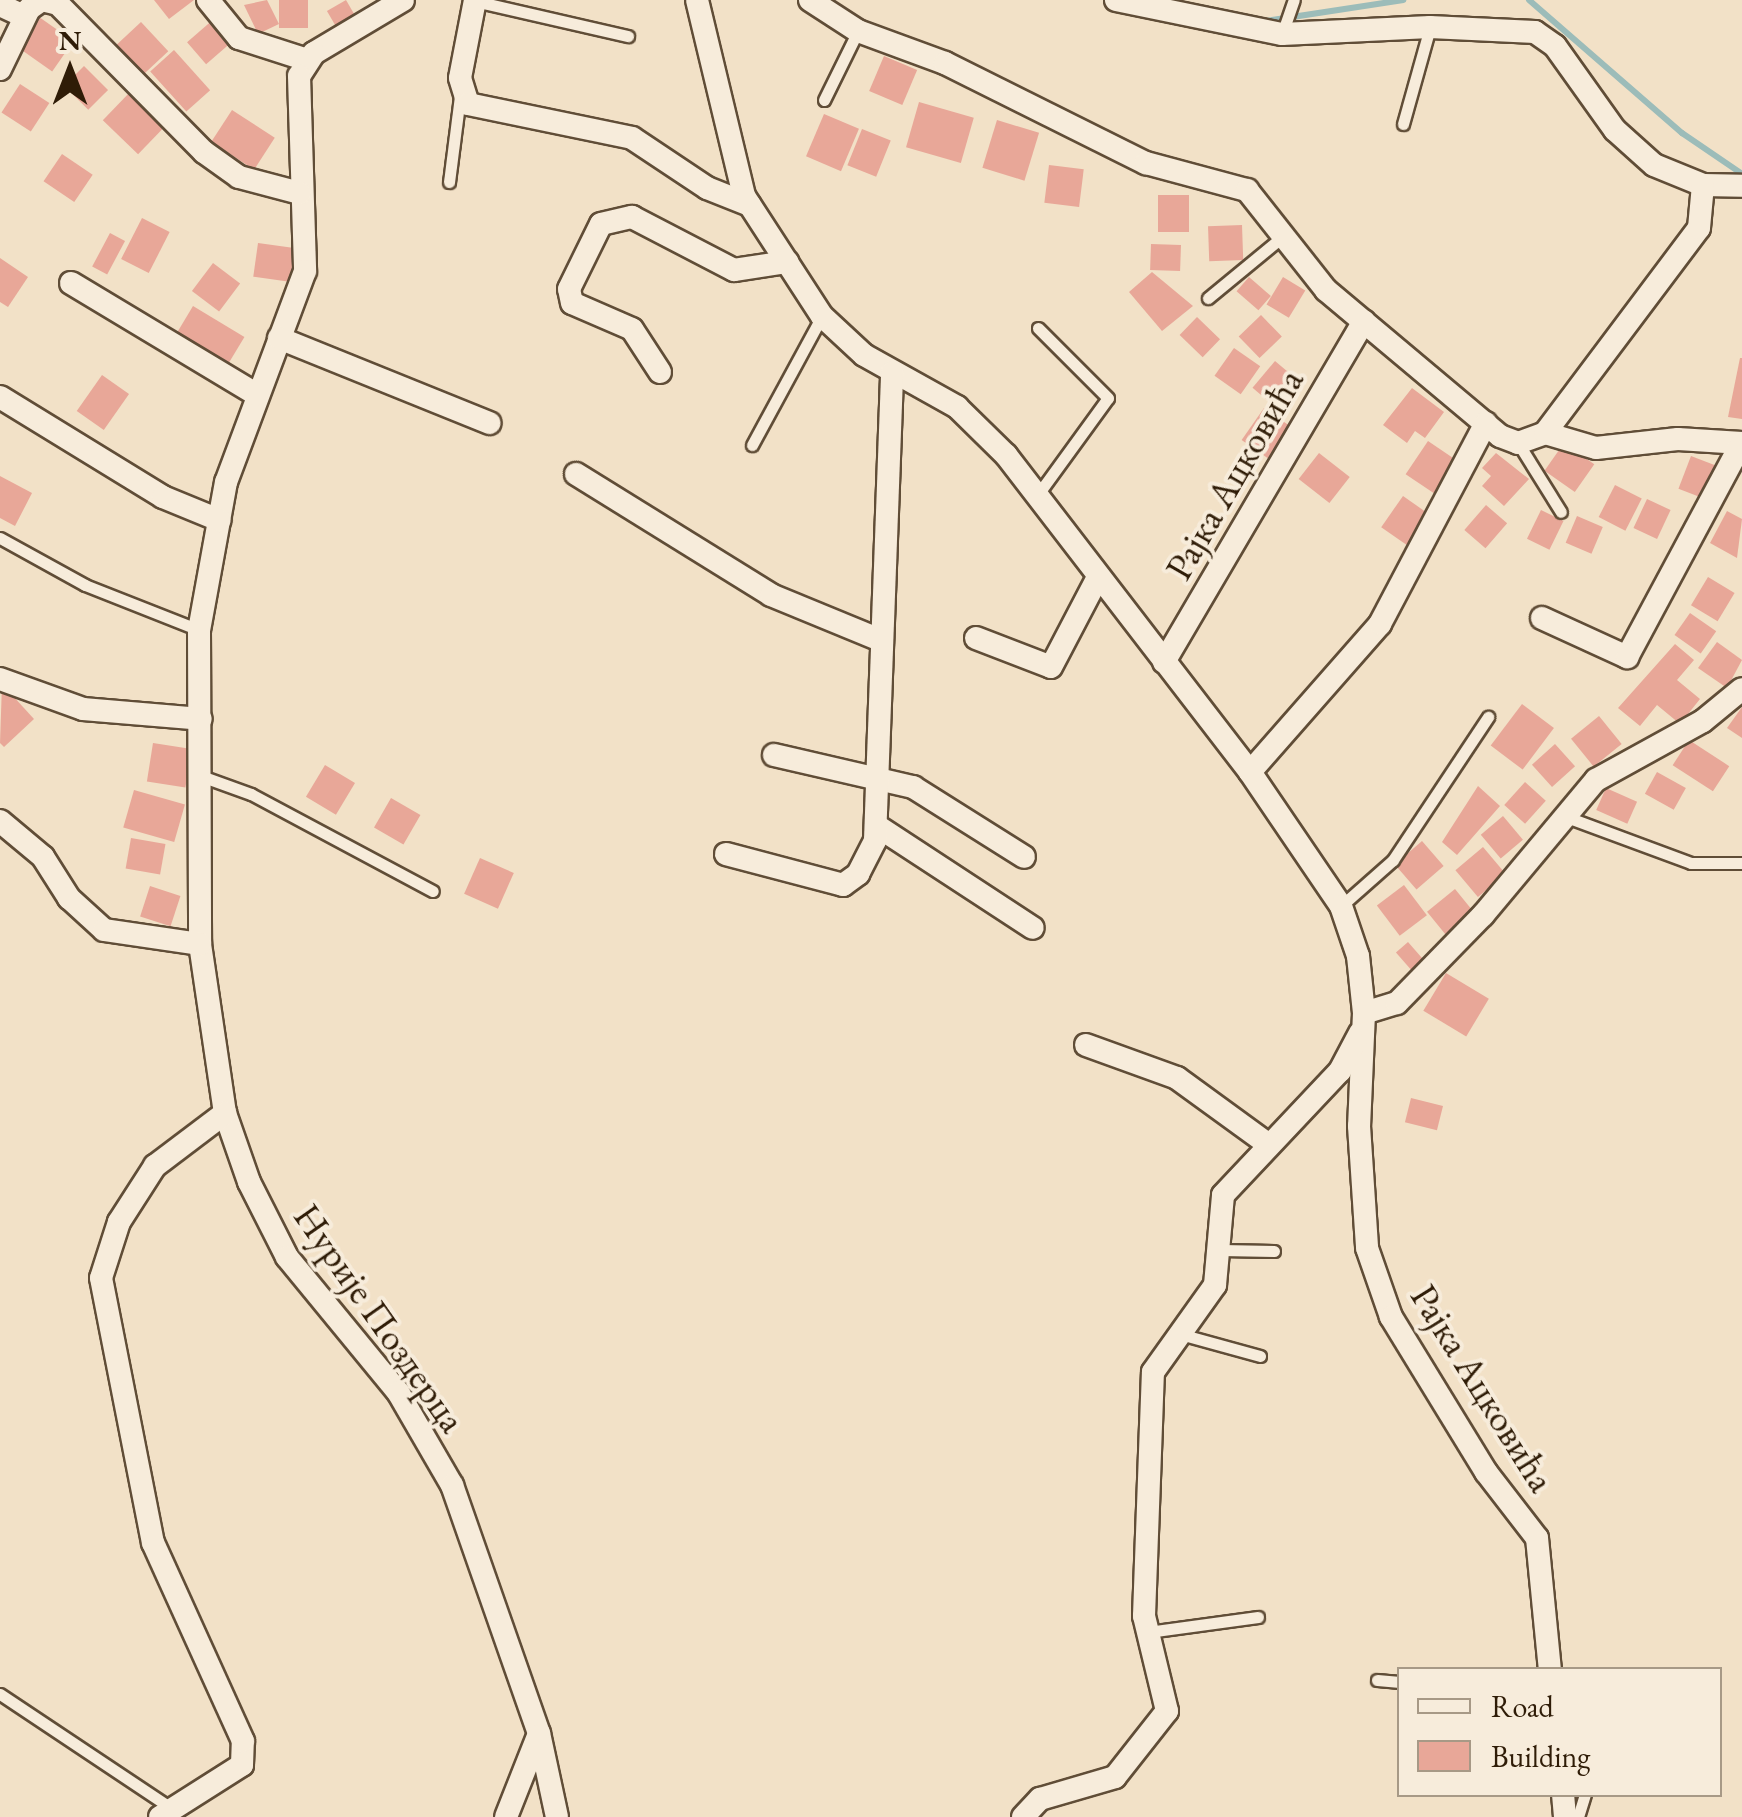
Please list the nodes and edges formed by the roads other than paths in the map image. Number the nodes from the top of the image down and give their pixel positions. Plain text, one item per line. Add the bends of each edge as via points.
1 (208, 0) edge
2 (403, 0) edge
3 (697, 0) edge
4 (810, 0) edge
5 (1116, 0) edge
6 (1294, 0) edge
7 (475, 1) edge
8 (0, 5) edge
9 (24, 16) junction
10 (1430, 27) junction
11 (1283, 29) junction
12 (858, 31) junction
13 (628, 36) dead end
14 (307, 60) junction
15 (0, 69) edge
16 (465, 98) junction
17 (824, 100) dead end
18 (1403, 124) dead end
19 (449, 182) dead end
20 (1703, 185) junction
21 (1742, 186) edge
22 (300, 193) junction
23 (750, 205) junction
24 (1282, 237) junction
25 (787, 262) junction
26 (71, 283) dead end
27 (1208, 298) dead end
28 (822, 316) junction
29 (1364, 320) junction
30 (1038, 328) dead end
31 (279, 338) junction
32 (660, 372) dead end
33 (892, 372) junction
34 (256, 394) junction
35 (0, 397) edge
36 (489, 423) dead end
37 (1486, 423) junction
38 (1545, 433) junction
39 (1518, 443) junction
40 (752, 444) dead end
41 (1741, 444) edge
42 (576, 474) dead end
43 (1036, 496) junction
44 (1561, 512) dead end
45 (219, 520) junction
46 (0, 538) edge
47 (1096, 581) junction
48 (1542, 618) dead end
49 (199, 630) junction
50 (976, 638) dead end
51 (880, 640) junction
52 (1164, 662) junction
53 (0, 679) edge
54 (1742, 689) edge
55 (1488, 716) dead end
56 (201, 719) junction
57 (774, 755) dead end
58 (1250, 772) junction
59 (200, 776) junction
60 (879, 778) junction
61 (1564, 816) junction
62 (0, 821) edge
63 (877, 826) junction
64 (726, 854) dead end
65 (1024, 858) dead end
66 (1742, 863) edge
67 (433, 891) dead end
68 (1341, 906) junction
69 (1034, 928) dead end
70 (200, 944) junction
71 (1364, 1018) junction
72 (1086, 1045) dead end
73 (225, 1112) junction
74 (1265, 1142) junction
75 (1221, 1250) junction
76 (1274, 1250) dead end
77 (1180, 1334) junction
78 (1260, 1356) dead end
79 (1258, 1616) dead end
80 (1148, 1632) junction
81 (1550, 1667) edge
82 (1377, 1680) dead end
83 (1397, 1682) edge
84 (0, 1694) edge
85 (539, 1733) junction
86 (166, 1813) edge
87 (506, 1817) edge
88 (557, 1817) edge
89 (1023, 1817) edge

1 - 14 street via 238,38
2 - 14 street
3 - 23 street, Рајка Ацковића
4 - 12 street
5 - 11 street
6 - 11 lane
7 - 13 lane
7 - 16 street
8 - 9 street
9 - 15 street
9 - 22 street via 42,0 58,4 204,152 239,178
10 - 11 street
10 - 18 lane
10 - 20 street via 1548,38 1624,139 1667,174
12 - 17 lane
12 - 24 street via 945,63 1146,163 1247,190
14 - 22 street, Нурије Поздерца via 296,107
16 - 19 lane
16 - 23 street via 632,138 707,188
20 - 21 street
20 - 38 street via 1700,228
22 - 31 street, Нурије Поздерца via 305,272
23 - 25 street, Рајка Ацковића
24 - 27 lane
24 - 29 street via 1308,272
25 - 28 street, Рајка Ацковића
25 - 32 street via 734,270 632,217 600,224 570,289 572,304 632,330
26 - 34 street
28 - 33 street, Рајка Ацковића
28 - 40 lane
29 - 37 street
29 - 52 street, Рајка Ацковића
30 - 43 lane via 1108,398
31 - 34 street, Нурије Поздерца
31 - 36 street
33 - 43 street, Рајка Ацковића via 974,421
33 - 51 street
34 - 45 street, Нурије Поздерца
35 - 45 street via 163,496
37 - 39 street
37 - 58 street via 1380,624
38 - 39 street
38 - 41 street via 1596,448 1678,439
39 - 44 lane
41 - 48 street via 1627,657
42 - 51 street via 772,595
43 - 47 street, Рајка Ацковића
45 - 49 street, Нурије Поздерца
46 - 49 lane via 85,584
47 - 50 street via 1051,667
47 - 52 street, Рајка Ацковића
49 - 56 street, Нурије Поздерца
51 - 60 street
52 - 58 street, Рајка Ацковића
53 - 56 street via 83,709
54 - 61 street via 1703,721 1606,772
55 - 68 lane via 1393,860
56 - 59 street, Нурије Поздерца
57 - 60 street
58 - 68 street, Рајка Ацковића
59 - 67 lane via 251,794
59 - 70 street, Нурије Поздерца
60 - 63 street
60 - 65 street via 913,787
61 - 66 lane via 1691,864
61 - 71 street via 1397,1003
62 - 70 street via 43,857 69,898 104,930
63 - 64 street via 866,862 843,885
63 - 69 street
68 - 71 street, Рајка Ацковића via 1358,956
70 - 73 street, Нурије Поздерца
71 - 74 street via 1340,1071
71 - 81 street, Рајка Ацковића via 1359,1126 1371,1264 1391,1317 1486,1472 1537,1538
72 - 74 street via 1177,1078
73 - 85 street, Нурије Поздерца via 287,1256 398,1392 452,1485
73 - 86 street via 155,1166 119,1222 101,1278 152,1543 243,1741 242,1765
74 - 75 street via 1223,1195
75 - 76 lane
75 - 77 street via 1214,1286
77 - 78 lane
77 - 80 street via 1161,1355 1151,1384
79 - 80 lane
80 - 89 street via 1168,1711 1115,1777 1040,1799
82 - 83 lane
84 - 86 lane
85 - 87 street
85 - 88 street, Нурије Поздерца

